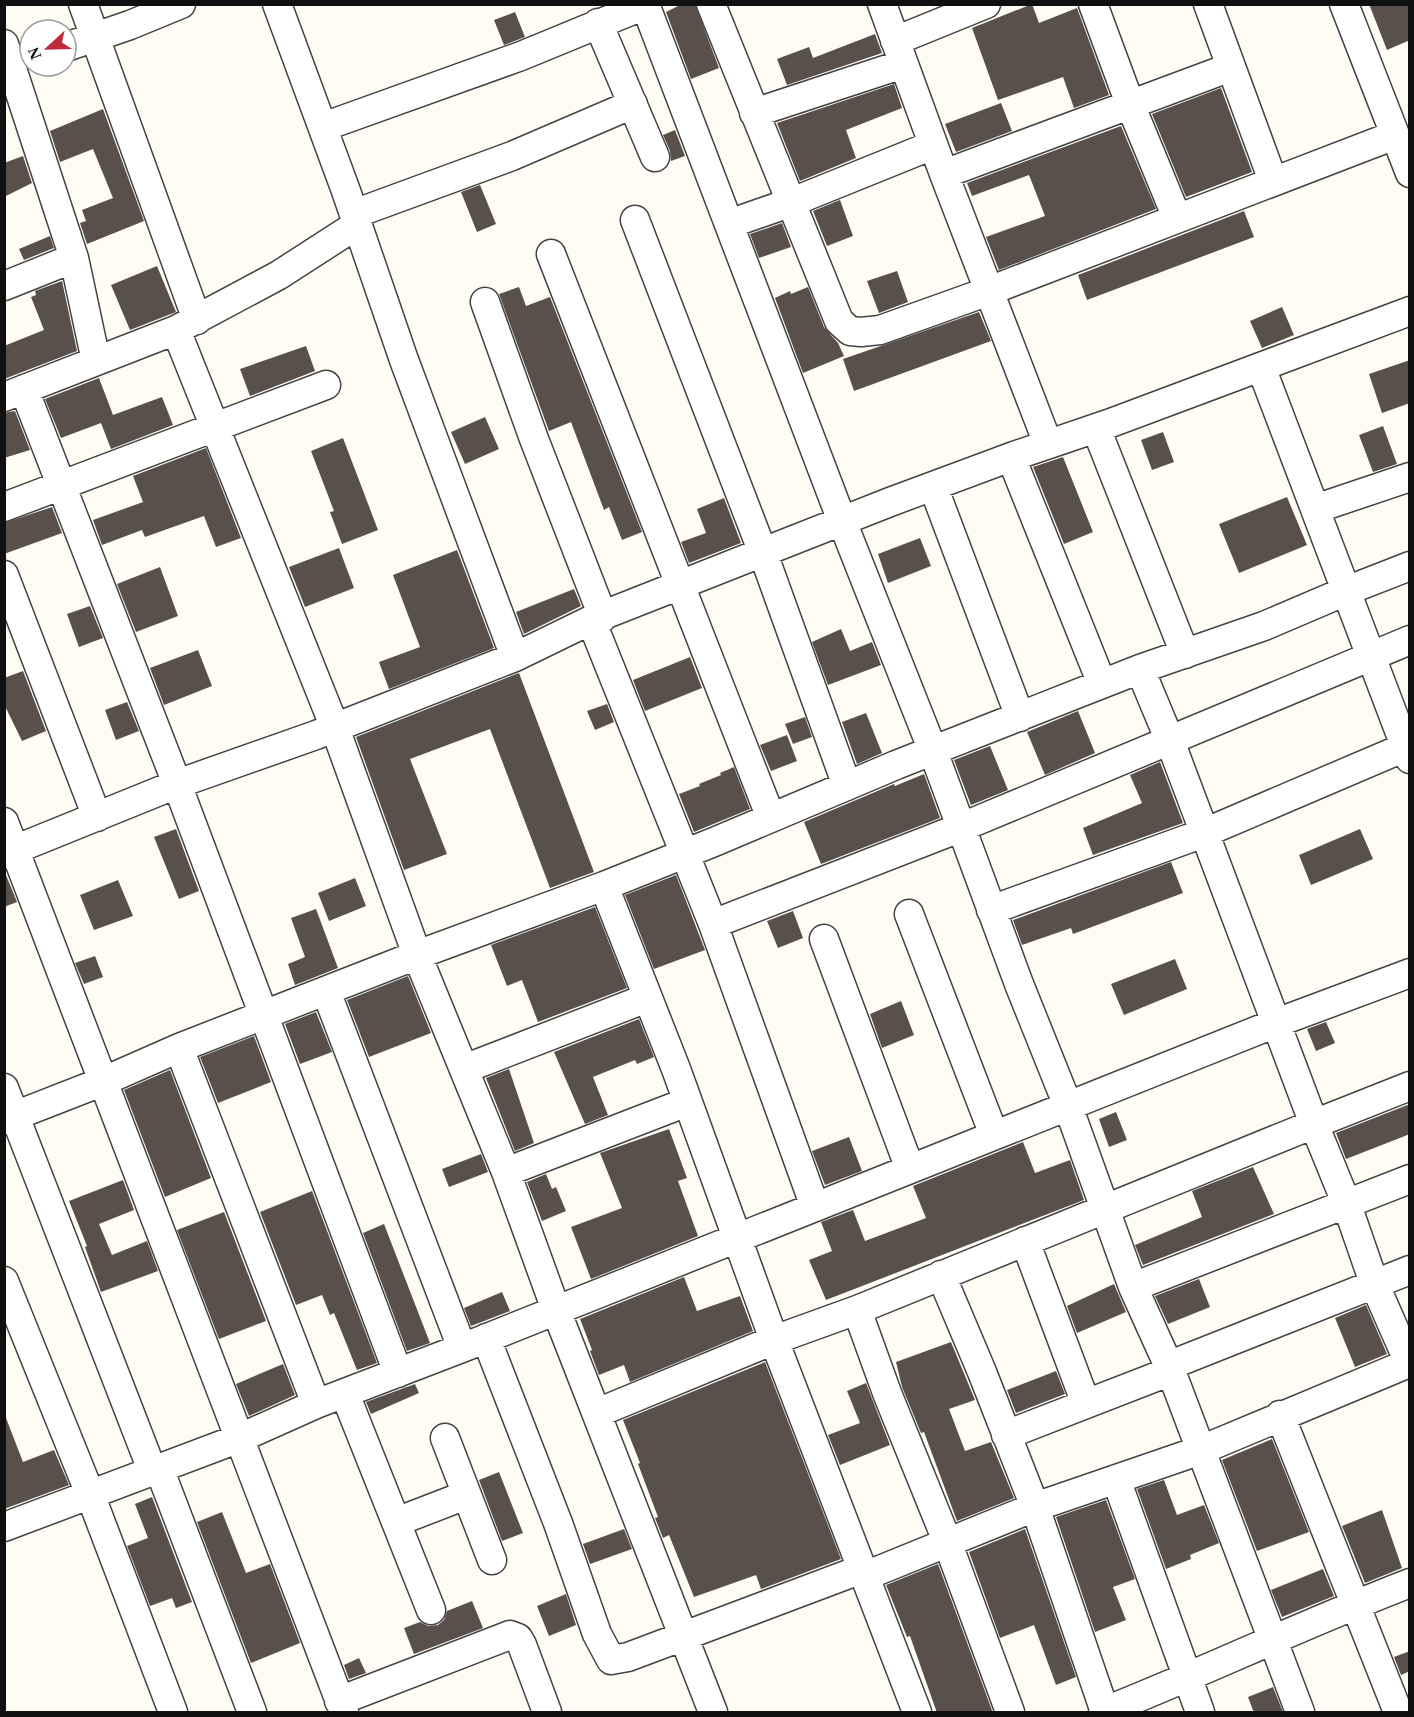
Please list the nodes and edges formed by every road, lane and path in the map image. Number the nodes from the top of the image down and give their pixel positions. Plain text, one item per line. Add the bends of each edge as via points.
1 (83, 4) edge
2 (277, 4) edge
3 (711, 4) edge
4 (882, 4) edge
5 (986, 4) edge
6 (1093, 4) edge
7 (1208, 4) edge
8 (1344, 4) edge
9 (180, 5) edge
10 (645, 5) edge
11 (598, 23) junction
12 (94, 38) junction
13 (78, 43) edge
14 (899, 53) junction
15 (13, 58) edge
16 (1231, 67) junction
17 (633, 104) junction
18 (1130, 104) junction
19 (754, 113) junction
20 (323, 127) junction
21 (1395, 135) junction
22 (933, 145) junction
23 (656, 157) dead end
24 (1410, 173) edge
25 (944, 174) junction
26 (1274, 181) junction
27 (792, 202) junction
28 (1177, 218) junction
29 (356, 219) junction
30 (635, 220) dead end
31 (729, 224) junction
32 (551, 254) dead end
33 (74, 258) junction
34 (4, 286) edge
35 (989, 291) junction
36 (485, 302) dead end
37 (1410, 311) edge
38 (187, 325) junction
39 (96, 361) junction
40 (1261, 367) junction
41 (326, 385) dead end
42 (14, 393) edge
43 (215, 427) junction
44 (1096, 428) junction
45 (1048, 444) junction
46 (1011, 457) junction
47 (1410, 477) edge
48 (61, 485) junction
49 (933, 486) junction
50 (4, 507) edge
51 (1315, 509) junction
52 (842, 520) junction
53 (763, 553) junction
54 (1410, 566) edge
55 (4, 575) edge
56 (680, 586) junction
57 (1346, 591) junction
58 (597, 618) junction
59 (1410, 640) edge
60 (1185, 654) junction
61 (1371, 655) junction
62 (514, 657) junction
63 (1140, 669) junction
64 (1102, 684) junction
65 (1020, 717) junction
66 (335, 728) junction
67 (1170, 741) junction
68 (1408, 750) edge
69 (933, 751) junction
70 (177, 784) junction
71 (847, 786) junction
72 (97, 817) junction
73 (771, 818) junction
74 (4, 822) edge
75 (962, 827) junction
76 (1204, 833) junction
77 (10, 852) edge
78 (684, 854) junction
79 (604, 886) junction
80 (991, 910) junction
81 (909, 914) dead end
82 (713, 924) junction
83 (824, 939) dead end
84 (417, 955) junction
85 (1410, 973) edge
86 (326, 991) junction
87 (647, 998) junction
88 (263, 1016) junction
89 (1276, 1023) junction
90 (179, 1048) junction
91 (464, 1069) junction
92 (104, 1081) junction
93 (1410, 1086) edge
94 (4, 1088) edge
95 (687, 1102) junction
96 (1068, 1107) junction
97 (10, 1118) edge
98 (1314, 1124) junction
99 (994, 1135) junction
100 (910, 1168) junction
101 (506, 1172) junction
102 (1410, 1179) edge
103 (1347, 1205) junction
104 (815, 1208) junction
105 (1104, 1209) junction
106 (737, 1239) junction
107 (1025, 1241) junction
108 (1410, 1269) edge
109 (941, 1275) junction
110 (4, 1281) edge
111 (1374, 1283) junction
112 (1133, 1287) junction
113 (556, 1310) junction
114 (857, 1310) junction
115 (774, 1340) junction
116 (474, 1343) junction
117 (1408, 1358) edge
118 (1170, 1368) junction
119 (398, 1373) junction
120 (345, 1394) junction
121 (316, 1404) junction
122 (1086, 1404) junction
123 (597, 1413) junction
124 (1280, 1415) junction
125 (1006, 1435) junction
126 (240, 1438) junction
127 (445, 1438) dead end
128 (1201, 1450) junction
129 (156, 1469) junction
130 (1116, 1479) junction
131 (90, 1494) junction
132 (466, 1495) junction
133 (1035, 1507) junction
134 (396, 1522) junction
135 (4, 1527) edge
136 (947, 1541) junction
137 (492, 1560) dead end
138 (864, 1573) junction
139 (1410, 1583) edge
140 (1355, 1604) junction
141 (431, 1610) dead end
142 (684, 1636) junction
143 (1272, 1639) junction
144 (1186, 1679) junction
145 (342, 1707) edge
146 (543, 1711) edge
147 (1104, 1712) edge
148 (173, 1713) edge
149 (252, 1713) edge
150 (713, 1713) edge
151 (917, 1713) edge
152 (1010, 1713) edge
153 (1200, 1713) edge
154 (1300, 1713) edge
155 (1398, 1713) edge

1 - 12 street
2 - 20 street
3 - 19 street
4 - 14 street
5 - 14 street
6 - 18 street
7 - 16 street
8 - 21 street
9 - 12 street
10 - 11 street
10 - 31 street
11 - 17 street
11 - 20 street via 521,56
12 - 13 street
12 - 38 street
14 - 19 street
14 - 22 street
15 - 33 street
16 - 18 street
16 - 26 street
17 - 23 street
17 - 29 street
18 - 25 street
18 - 28 street
19 - 27 street
20 - 29 street
21 - 24 street
21 - 26 street
22 - 25 street
22 - 27 street
25 - 35 street
26 - 28 street
27 - 31 street
27 - 35 street via 839,321 850,331 880,330
28 - 35 street
29 - 38 street via 279,275
29 - 62 street
30 - 53 street
31 - 52 street
32 - 56 street
33 - 34 street
33 - 39 street
35 - 45 street
36 - 58 street
37 - 40 street
38 - 39 street
38 - 43 street
39 - 42 street
40 - 44 street
40 - 51 street
41 - 43 street
42 - 48 street
43 - 48 street
43 - 66 street
44 - 45 street
44 - 60 street
45 - 46 street
46 - 49 street
46 - 64 street
47 - 51 street
48 - 50 street
48 - 70 street
49 - 52 street
49 - 65 street
51 - 57 street
52 - 53 street
52 - 69 street
53 - 56 street
53 - 71 street
54 - 57 street
55 - 72 street
56 - 58 street
56 - 73 street
57 - 60 street
57 - 61 street
58 - 62 street
58 - 78 street
59 - 61 street
60 - 63 street
61 - 67 street
61 - 68 street
62 - 66 street
63 - 64 street
63 - 67 street
64 - 65 street
65 - 69 street
66 - 70 street
66 - 84 street
67 - 75 street
67 - 76 street
68 - 76 street
69 - 71 street
69 - 75 street
70 - 72 street
70 - 88 street
71 - 73 street
72 - 77 street
73 - 78 street
74 - 77 street
75 - 80 street
75 - 82 street
76 - 80 street
76 - 89 street
77 - 92 street
78 - 79 street
78 - 82 street
79 - 84 street
79 - 87 street
80 - 96 street
81 - 99 street
82 - 104 street
83 - 100 street
84 - 86 street
84 - 91 street
85 - 89 street
86 - 88 street
86 - 116 street
87 - 91 street
87 - 95 street
88 - 90 street
88 - 119 street
89 - 96 street
89 - 98 street
90 - 92 street
90 - 121 street
91 - 101 street
92 - 97 street
92 - 126 street
93 - 98 street
94 - 97 street
95 - 101 street
95 - 106 street
96 - 99 street
96 - 105 street
97 - 129 street
98 - 103 street
98 - 105 street
99 - 100 street
100 - 104 street
101 - 113 street
102 - 103 street
103 - 111 street
103 - 112 street
104 - 106 street
105 - 107 street
105 - 112 street
106 - 113 street
106 - 115 street
107 - 109 street
107 - 122 street
108 - 111 street
109 - 114 street
109 - 125 street
110 - 131 street
111 - 117 street
111 - 118 street
112 - 118 street
113 - 116 street
113 - 123 street
114 - 115 street
114 - 136 street
115 - 123 street
115 - 138 street
116 - 119 street
116 - 142 street via 561,1533 606,1654 611,1660 619,1660
117 - 124 street
118 - 122 street
118 - 128 street
119 - 120 street
120 - 121 street
120 - 134 street
121 - 126 street
122 - 125 street
123 - 142 street
124 - 128 street
124 - 140 street
125 - 133 street
126 - 129 street
126 - 145 street
127 - 132 street
128 - 130 street
128 - 143 street
129 - 131 street
129 - 149 street
130 - 133 street
130 - 144 street
131 - 135 street
131 - 148 street
132 - 134 street
132 - 137 street
133 - 136 street
133 - 147 street
134 - 141 street
136 - 138 street
136 - 152 street
138 - 142 street
138 - 151 street
139 - 140 street
140 - 143 street
140 - 155 street
142 - 150 street
143 - 144 street
143 - 154 street
144 - 147 street
144 - 153 street
145 - 146 street via 510,1635 522,1645

